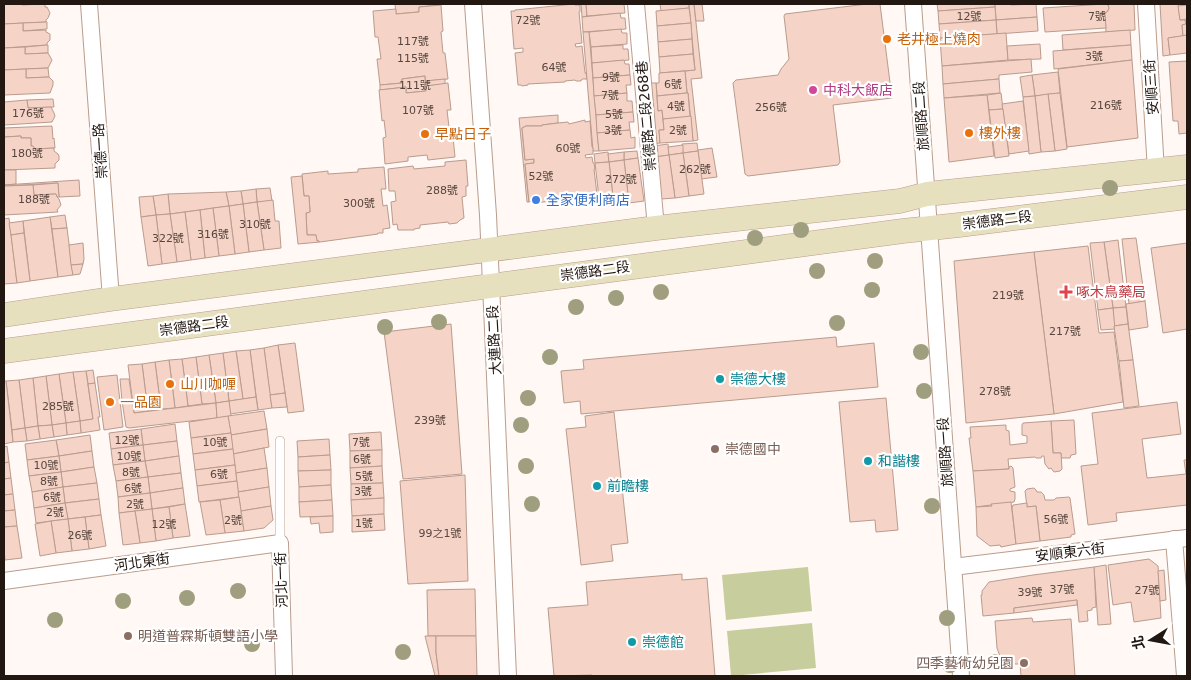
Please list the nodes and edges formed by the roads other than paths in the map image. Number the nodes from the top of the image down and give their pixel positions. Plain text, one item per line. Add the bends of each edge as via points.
1 (89, 4) edge
2 (473, 4) edge
3 (636, 4) edge
4 (914, 4) edge
5 (1146, 4) edge
6 (1187, 167) edge
7 (1156, 171) junction
8 (927, 194) junction
9 (1187, 197) edge
10 (656, 228) junction
11 (929, 228) junction
12 (490, 250) junction
13 (491, 286) junction
14 (111, 299) junction
15 (4, 315) edge
16 (4, 351) edge
17 (280, 441) dead end
18 (1181, 538) edge
19 (280, 543) junction
20 (953, 567) junction
21 (4, 581) edge
22 (284, 676) edge
23 (508, 676) edge
24 (961, 676) edge
25 (1185, 676) edge

1 - 14 street, 崇德一路
2 - 12 street, 大連路二段
3 - 10 street, 崇德路二段268巷
4 - 8 street, 旅順路二段
5 - 7 street, 安順三街
6 - 7 main road
7 - 8 main road
8 - 10 main road via 900,201
8 - 11 street, 旅順路二段
9 - 11 main road, 崇德路二段
10 - 12 main road
11 - 13 main road, 崇德路二段
11 - 20 street, 旅順路一段
12 - 13 street, 大連路二段
12 - 14 main road
13 - 16 main road, 崇德路二段
13 - 23 street, 大連路二段
14 - 15 main road
17 - 19 lane
18 - 20 street, 安順東六街 via 1069,547
18 - 25 street
19 - 21 street, 河北東街
19 - 22 street, 河北一街
20 - 24 street, 旅順路一段

